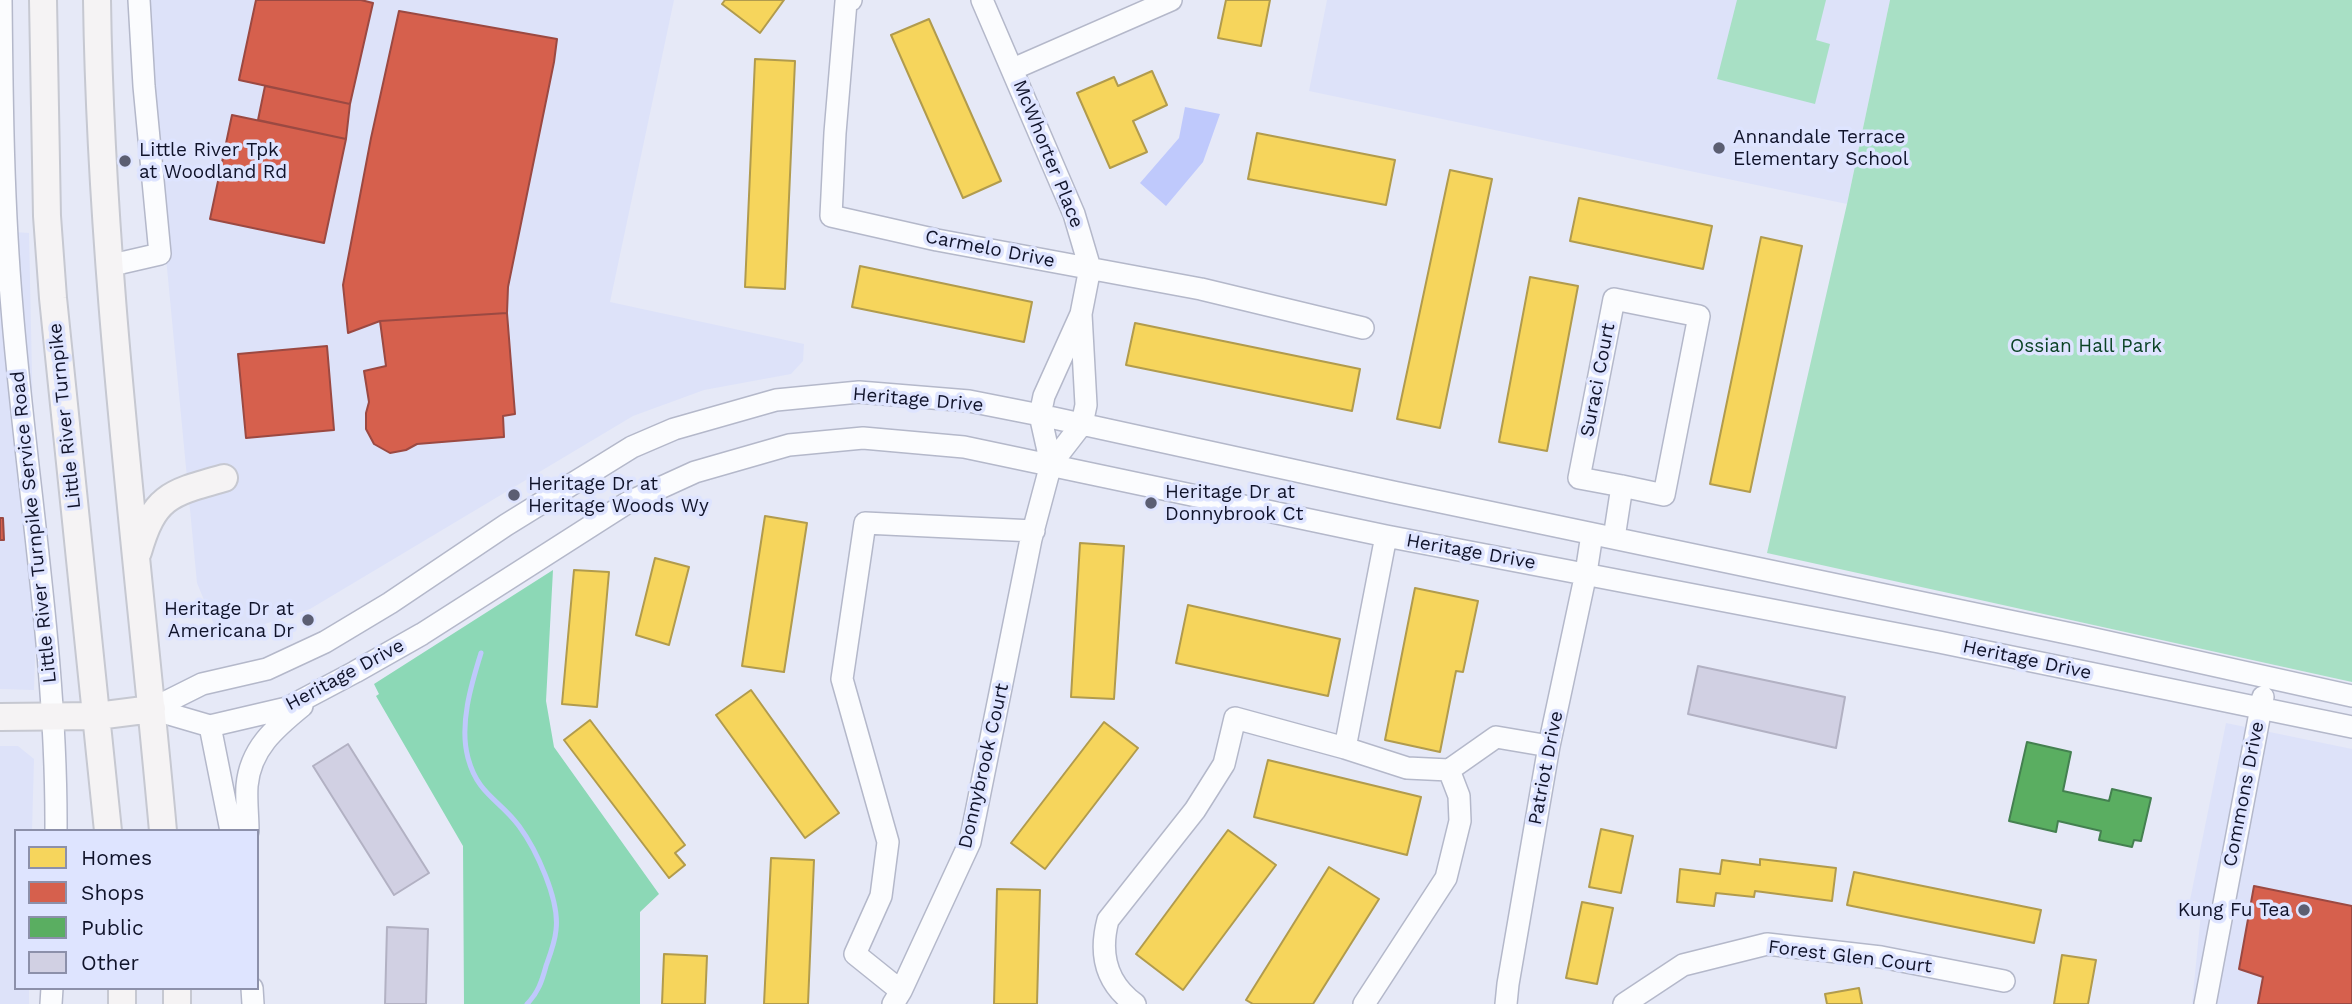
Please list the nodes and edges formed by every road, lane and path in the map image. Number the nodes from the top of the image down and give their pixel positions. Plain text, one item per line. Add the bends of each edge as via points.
1 (1, 0) edge
2 (43, 0) edge
3 (97, 0) edge
4 (139, 0) edge
5 (851, 0) edge
6 (982, 0) edge
7 (1171, 0) edge
8 (1013, 69) junction
9 (108, 266) junction
10 (1090, 268) junction
11 (1081, 314) junction
12 (1363, 328) dead end
13 (1040, 415) junction
14 (1082, 424) junction
15 (1051, 464) junction
16 (224, 478) dead end
17 (1622, 486) junction
18 (1034, 531) junction
19 (1592, 534) junction
20 (1386, 536) junction
21 (1614, 538) junction
22 (135, 561) junction
23 (1586, 573) junction
24 (2267, 678) junction
25 (322, 690) junction
26 (2352, 696) edge
27 (2260, 708) junction
28 (152, 709) junction
29 (97, 716) junction
30 (0, 717) edge
31 (54, 718) junction
32 (210, 726) junction
33 (2352, 727) edge
34 (1549, 746) junction
35 (1345, 748) junction
36 (1449, 770) junction
37 (56, 829) edge
38 (108, 829) edge
39 (163, 829) edge
40 (231, 829) edge
41 (248, 829) edge
42 (2004, 981) dead end
43 (897, 998) edge
44 (1135, 1004) edge
45 (1364, 1004) edge
46 (1506, 1004) edge
47 (1624, 1004) edge
48 (2205, 1004) edge

1 - 31 street, Little River Turnpike Service Road via 12,307
2 - 29 main road, Little River Turnpike via 53,298
3 - 9 main road
4 - 9 street via 160,254
5 - 10 street, Carmelo Drive via 846,2 831,216
6 - 8 street, McWhorter Place
7 - 8 street
8 - 10 street, McWhorter Place via 1074,214
9 - 22 main road
10 - 11 street, McWhorter Place
10 - 12 street, Carmelo Drive
11 - 13 street, McWhorter Place
11 - 14 street, McWhorter Place via 1086,405
13 - 14 street, Heritage Drive
13 - 15 street
13 - 28 street, Heritage Drive via 969,401 859,392 776,400 674,429 602,464 325,642 267,669 202,684
14 - 15 street
14 - 19 street, Heritage Drive
15 - 18 street, Donnybrook Court
15 - 20 street, Heritage Drive
15 - 25 street, Heritage Drive via 964,446 863,438 789,445 695,472 626,503 422,634
16 - 22 main road via 170,496 145,527
17 - 17 street, Suraci Court via 1664,495 1699,316 1614,299 1579,478
17 - 21 street
18 - 43 street, Donnybrook Court via 970,842
18 - 43 street, Donnybrook Court via 865,523 842,679 888,842 881,896 855,954
19 - 21 street, Heritage Drive
19 - 23 street, Patriot Drive
20 - 23 street, Heritage Drive
20 - 35 street
21 - 24 street, Heritage Drive
22 - 28 main road
23 - 27 street, Heritage Drive
23 - 34 street, Patriot Drive
24 - 26 street, Heritage Drive
24 - 27 street, Commons Drive
25 - 32 street, Heritage Drive via 287,708
25 - 41 street via 269,734 253,758 247,786
27 - 33 street, Heritage Drive
27 - 48 street, Commons Drive
28 - 29 main road
28 - 32 street, Heritage Drive
28 - 39 main road
29 - 31 main road
29 - 38 main road, Little River Turnpike
30 - 31 main road
31 - 37 street, Little River Turnpike Service Road
32 - 40 street
34 - 36 street via 1496,737
34 - 46 street, Patriot Drive
35 - 36 street via 1407,768
35 - 44 street via 1235,718 1224,764 1195,810 1108,920 1106,969 1118,989
36 - 45 street via 1459,796 1460,821 1447,878
42 - 47 street, Forest Glen Court via 1881,957 1768,944 1683,965

